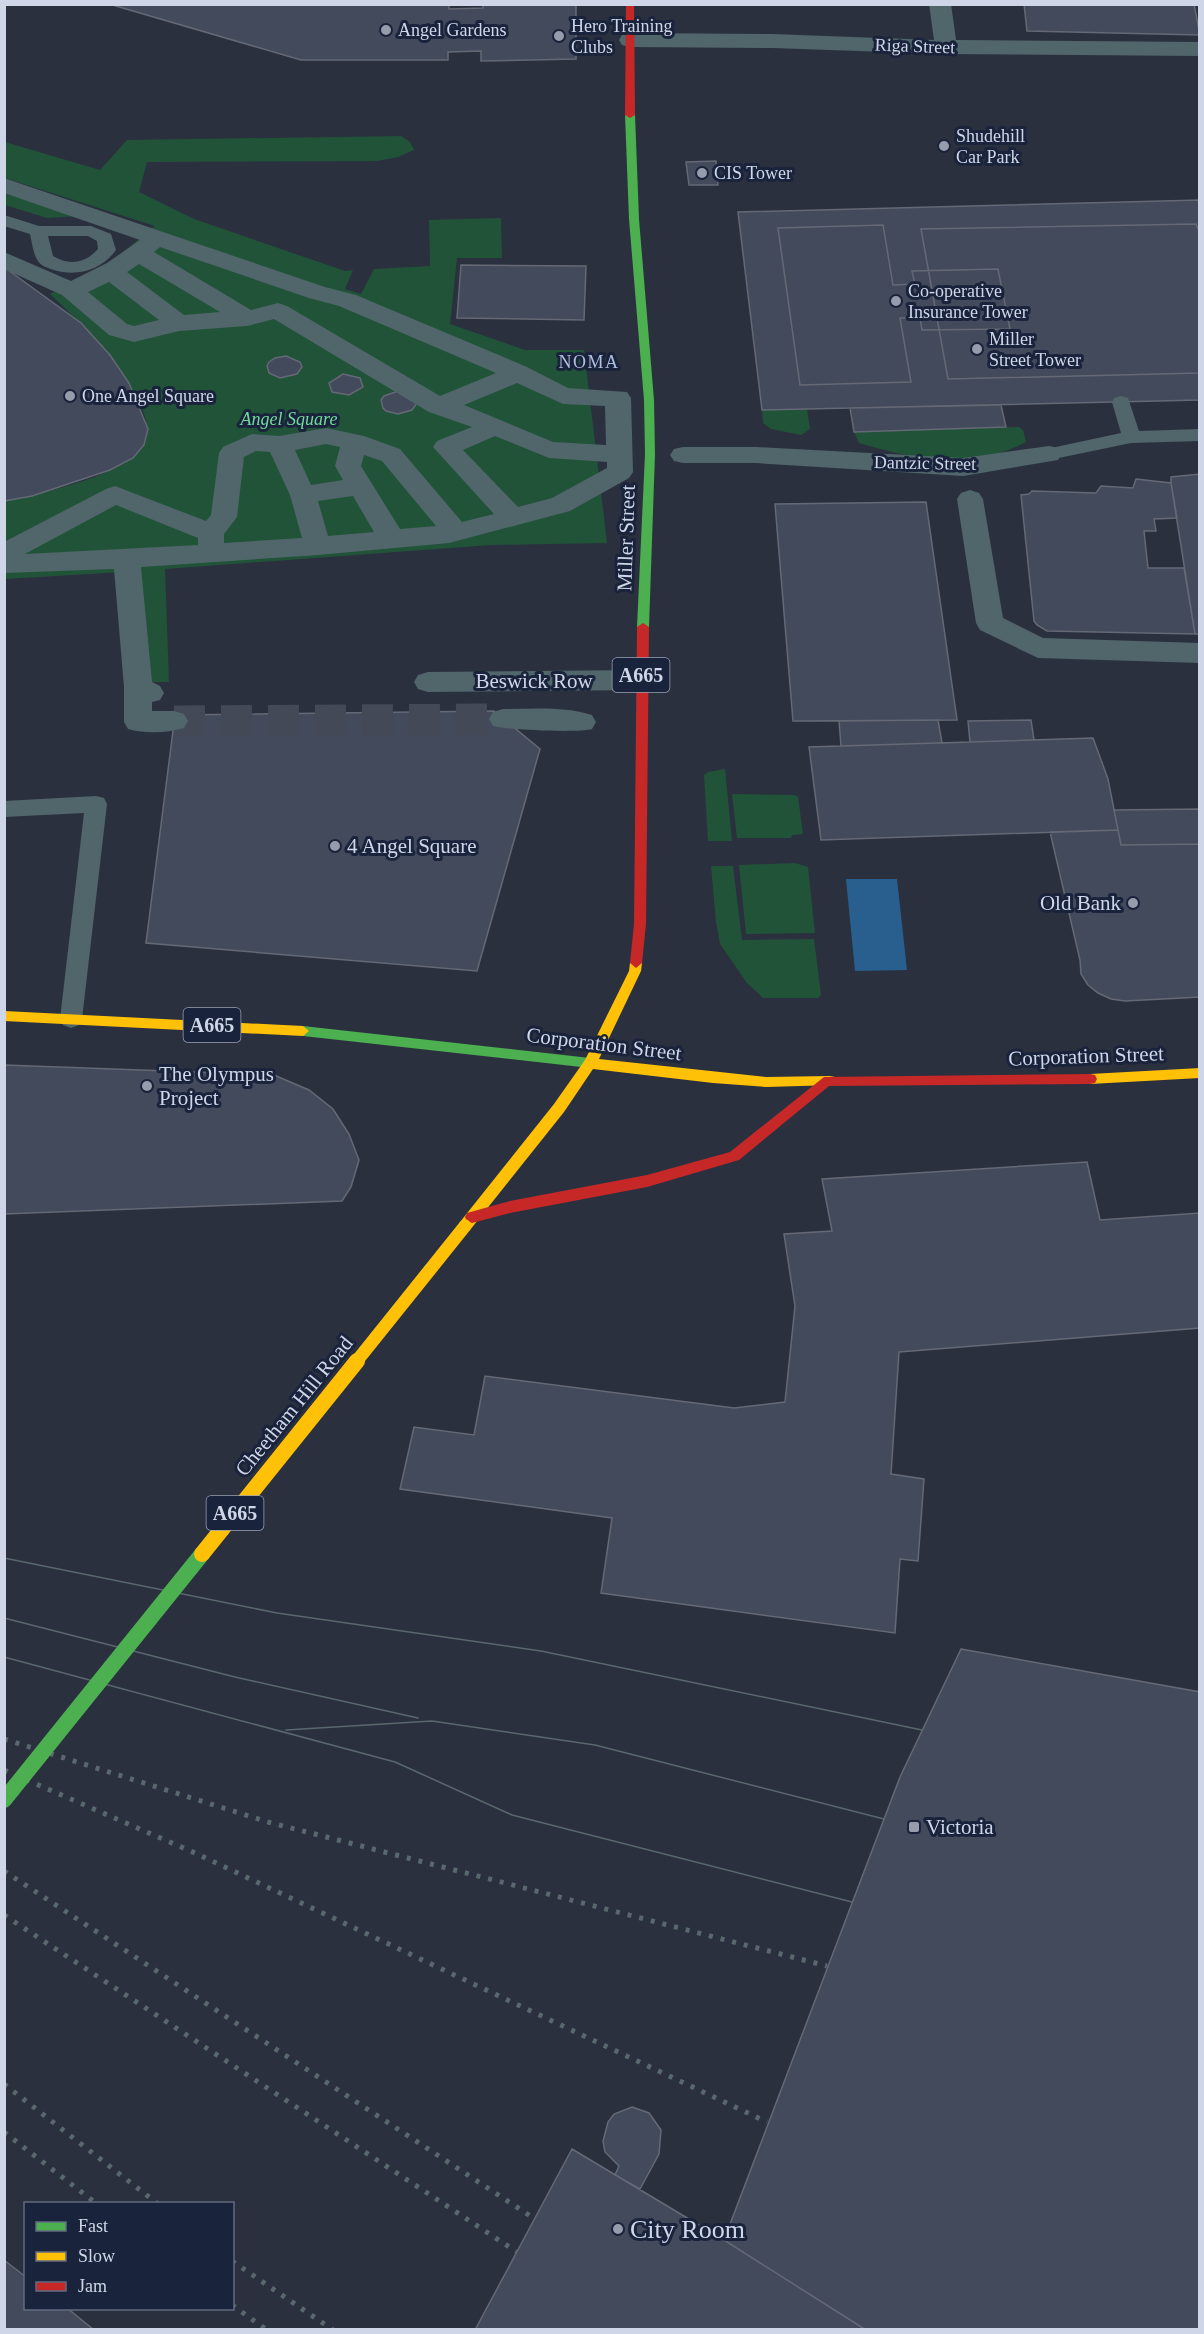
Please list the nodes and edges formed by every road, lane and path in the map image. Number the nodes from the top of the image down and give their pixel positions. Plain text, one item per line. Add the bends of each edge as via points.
1 (630, 4) edge
2 (940, 4) edge
3 (630, 40) junction
4 (946, 47) junction
5 (1200, 49) edge
6 (4, 185) edge
7 (4, 220) edge
8 (38, 231) dead end
9 (148, 246) junction
10 (4, 259) edge
11 (112, 272) junction
12 (71, 290) junction
13 (318, 293) junction
14 (278, 312) junction
15 (247, 318) junction
16 (179, 323) junction
17 (518, 374) junction
18 (1121, 402) dead end
19 (438, 406) junction
20 (494, 427) junction
21 (1200, 435) edge
22 (1131, 437) junction
23 (355, 442) junction
24 (279, 444) junction
25 (1049, 454) joint
26 (683, 455) dead end
27 (454, 456) junction
28 (620, 463) junction
29 (405, 471) junction
30 (966, 481) junction
31 (360, 486) junction
32 (303, 495) junction
33 (513, 518) junction
34 (456, 532) junction
35 (392, 539) junction
36 (211, 543) junction
37 (318, 546) junction
38 (4, 554) edge
39 (127, 558) junction
40 (4, 564) edge
41 (1200, 652) edge
42 (641, 680) junction
43 (428, 682) dead end
44 (503, 719) tunnel mouth
45 (174, 721) tunnel mouth
46 (582, 722) dead end
47 (4, 809) edge
48 (4, 1016) edge
49 (71, 1018) junction
50 (590, 1063) junction
51 (1200, 1073) edge
52 (824, 1082) junction
53 (469, 1221) junction
54 (4, 1800) edge

1 - 3 main road, Miller Street / A665
2 - 4 street
3 - 4 street, Riga Street
3 - 42 main road, Miller Street / A665 via 634,219 650,454
4 - 5 street, Riga Street
6 - 9 street
7 - 8 lane
9 - 11 street
9 - 13 street
9 - 15 street
10 - 12 street
11 - 12 street
11 - 16 street
12 - 16 street via 118,330 134,334
13 - 14 street
13 - 17 street via 346,300
14 - 15 street
14 - 19 street
15 - 16 street
17 - 19 street
17 - 28 street via 563,396 618,398
18 - 22 lane
19 - 20 street
20 - 27 street via 446,447
20 - 28 street via 549,450
21 - 22 lane, Dantzic Street
22 - 25 lane, Dantzic Street
23 - 24 street via 326,436
23 - 29 street via 392,455
23 - 31 street via 348,466
24 - 32 street
24 - 36 street via 252,442 232,453 224,517
25 - 30 street, Dantzic Street
26 - 30 street, Dantzic Street via 756,455
27 - 29 street
27 - 33 street
28 - 33 street via 561,505
29 - 34 street
30 - 41 street via 990,623 1038,648
31 - 32 street
31 - 35 street
32 - 37 street
33 - 34 street
34 - 35 street
35 - 37 street
36 - 37 street
36 - 38 street via 115,495
36 - 39 street
39 - 40 street
39 - 45 street via 144,690 138,722
42 - 43 street, Beswick Row
42 - 50 main road, Miller Street / A665 via 640,895 635,971
44 - 46 street
47 - 49 lane via 96,804
48 - 49 main road, Corporation Street / A665
49 - 50 main road, Corporation Street / A665 via 263,1027
50 - 52 main road, Corporation Street via 713,1078
50 - 53 main road, Cheetham Hill Road
51 - 52 main road, Corporation Street via 1083,1079
52 - 53 main road via 734,1156 647,1181 510,1207
53 - 54 main road, Cheetham Hill Road / A665, bridge

